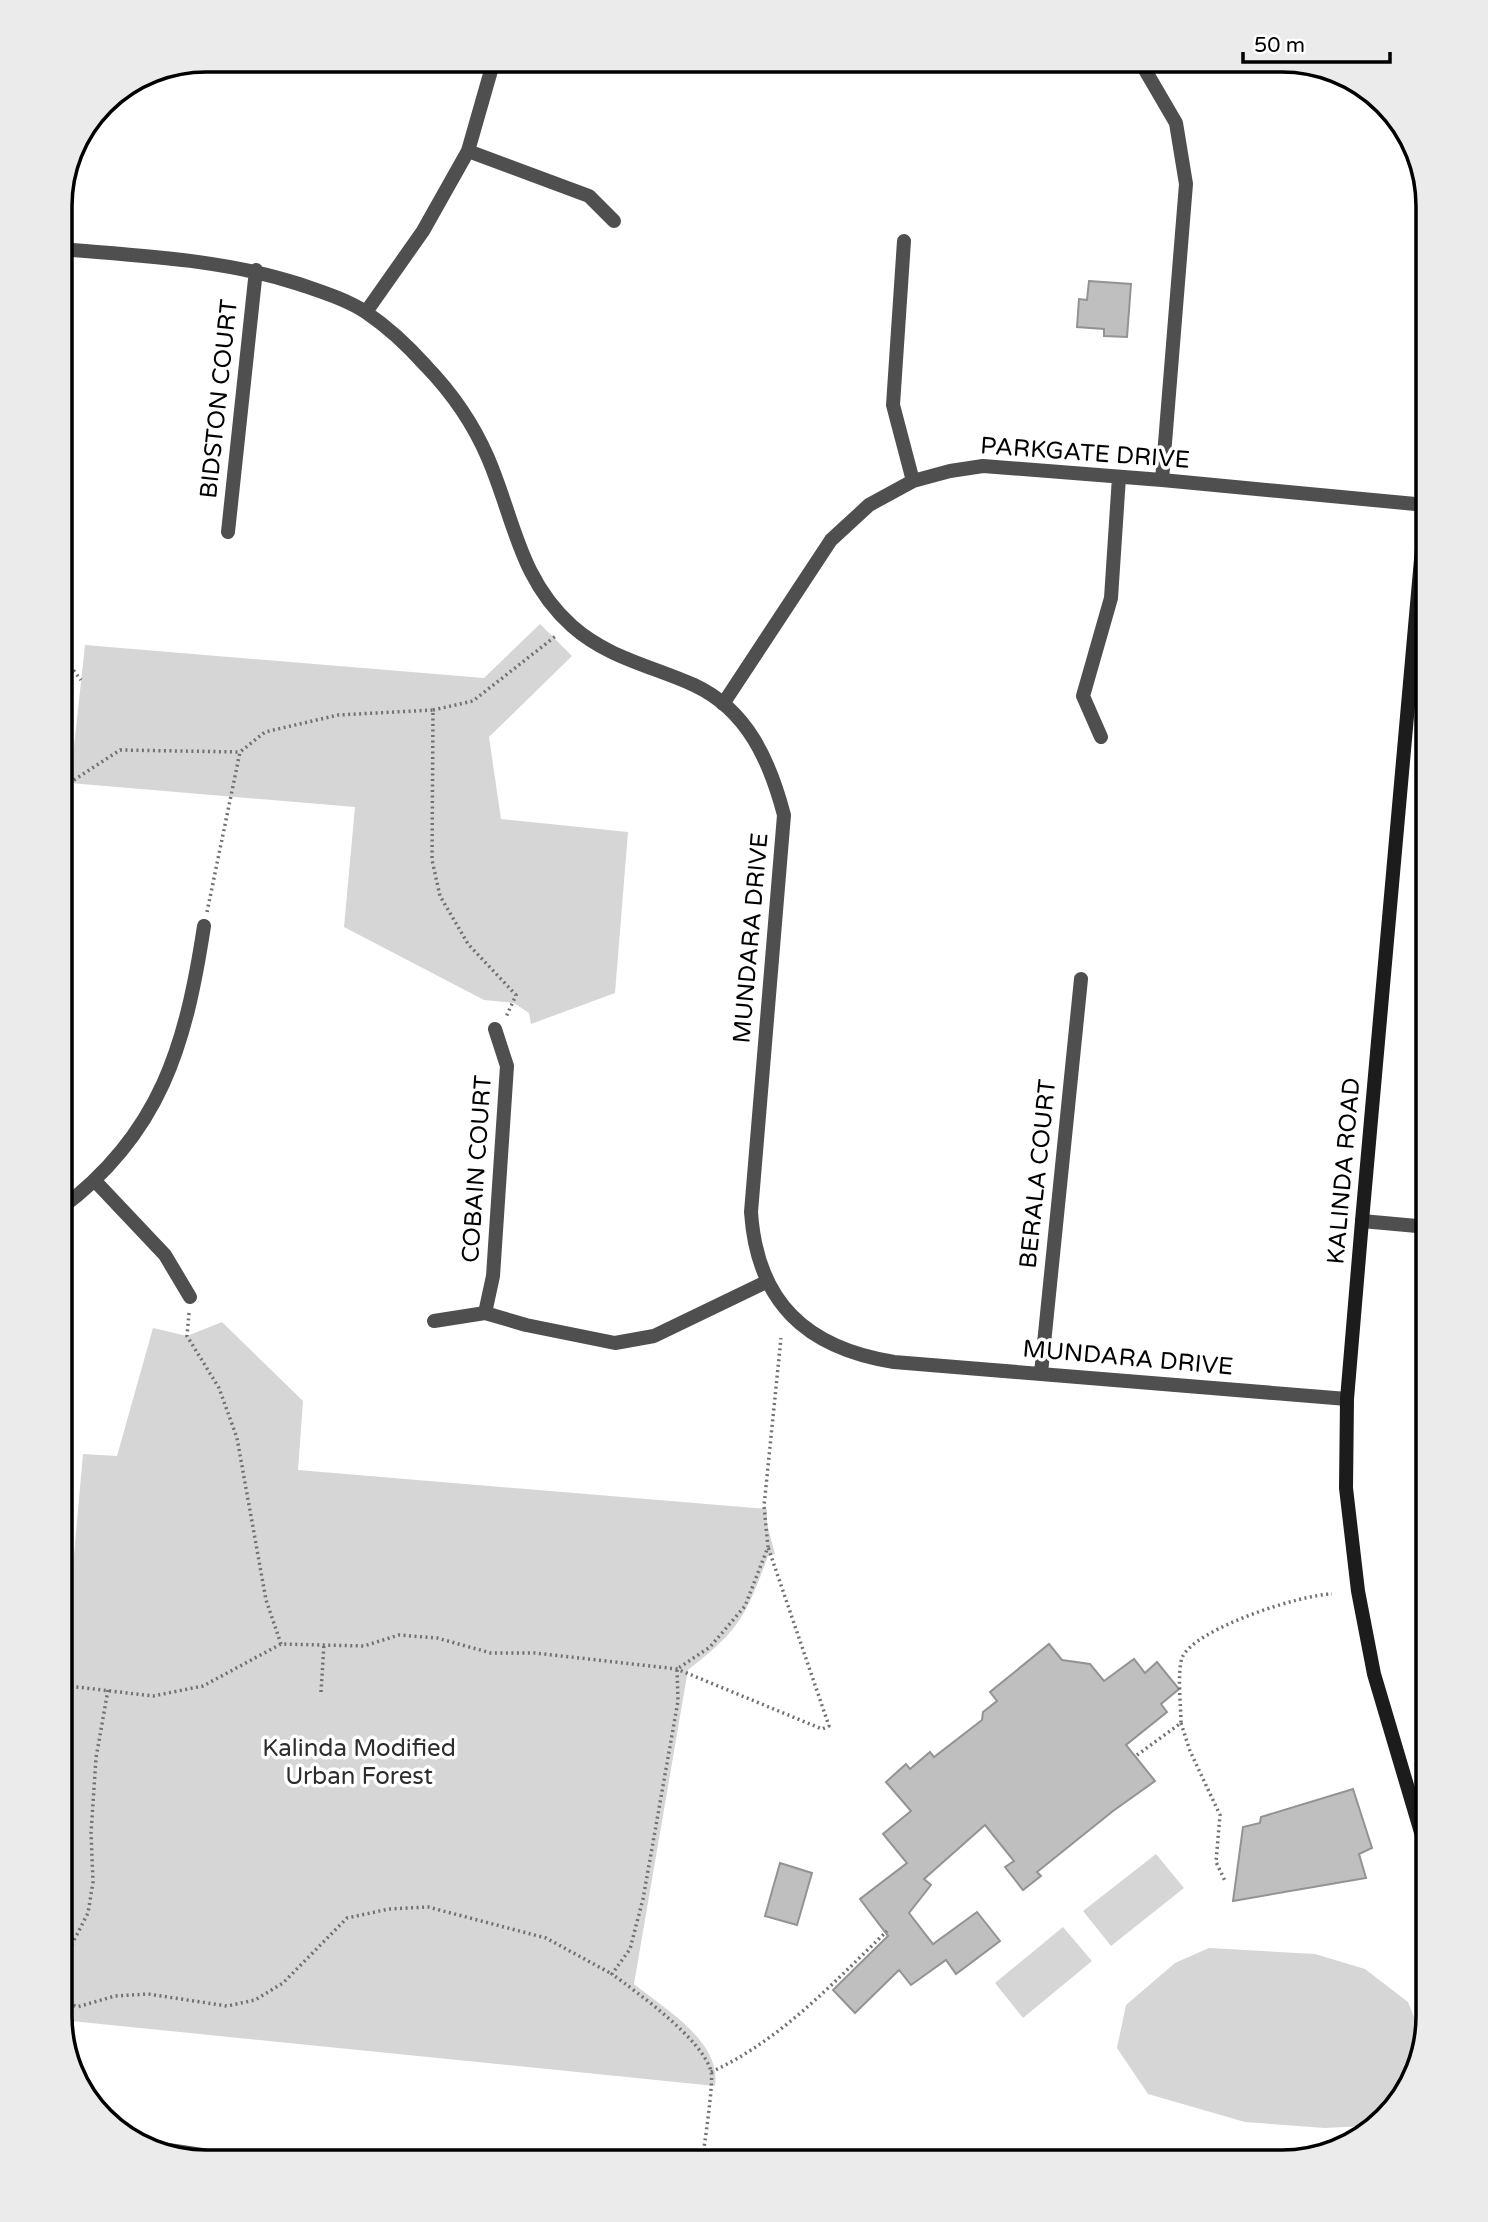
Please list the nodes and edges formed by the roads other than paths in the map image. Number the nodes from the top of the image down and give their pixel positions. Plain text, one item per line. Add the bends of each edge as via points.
1 (491, 72) edge
2 (1147, 72) edge
3 (468, 151) junction
4 (614, 221) dead end
5 (904, 241) dead end
6 (72, 250) edge
7 (256, 270) junction
8 (366, 313) junction
9 (1119, 477) junction
10 (1162, 480) junction
11 (913, 481) junction
12 (1416, 504) edge
13 (228, 532) dead end
14 (1416, 626) edge
15 (1412, 675) junction
16 (1416, 675) edge
17 (723, 704) junction
18 (1101, 737) dead end
19 (204, 926) road end
20 (1081, 979) dead end
21 (495, 1029) road end
22 (96, 1182) junction
23 (72, 1200) edge
24 (1362, 1221) junction
25 (1416, 1226) edge
26 (766, 1282) junction
27 (190, 1297) road end
28 (485, 1312) junction
29 (434, 1321) dead end
30 (1041, 1373) junction
31 (1347, 1399) junction
32 (1416, 1813) edge

1 - 3 street
2 - 10 street via 1176,123 1186,184
3 - 4 street via 589,197
3 - 8 street via 423,231
5 - 11 street via 893,405
6 - 7 street, MUNDARA DRIVE
7 - 8 street, MUNDARA DRIVE via 322,292
7 - 13 street, BIDSTON COURT
8 - 17 street, MUNDARA DRIVE via 412,351 460,406 496,475 525,562 544,595 570,624 614,654 695,686
9 - 10 street, PARKGATE DRIVE
9 - 11 street, PARKGATE DRIVE via 983,467
9 - 18 street via 1111,598 1083,696
10 - 12 street, PARKGATE DRIVE
11 - 17 street, PARKGATE DRIVE via 869,505 831,540
14 - 15 street, KALINDA ROAD
15 - 16 street
15 - 24 street, KALINDA ROAD
17 - 26 street, MUNDARA DRIVE via 763,751 784,815 751,1212 753,1244
19 - 22 street via 195,986 174,1064 158,1098
20 - 30 street, BERALA COURT
21 - 28 street, COBAIN COURT via 507,1066 494,1276
22 - 23 street
22 - 27 street via 165,1255
24 - 25 street
24 - 31 street, KALINDA ROAD
26 - 28 street via 654,1336 615,1343
26 - 30 street, MUNDARA DRIVE via 807,1328 840,1349 894,1362
28 - 29 street
30 - 31 street, MUNDARA DRIVE
31 - 32 street, KALINDA ROAD via 1346,1488 1357,1591 1374,1674

